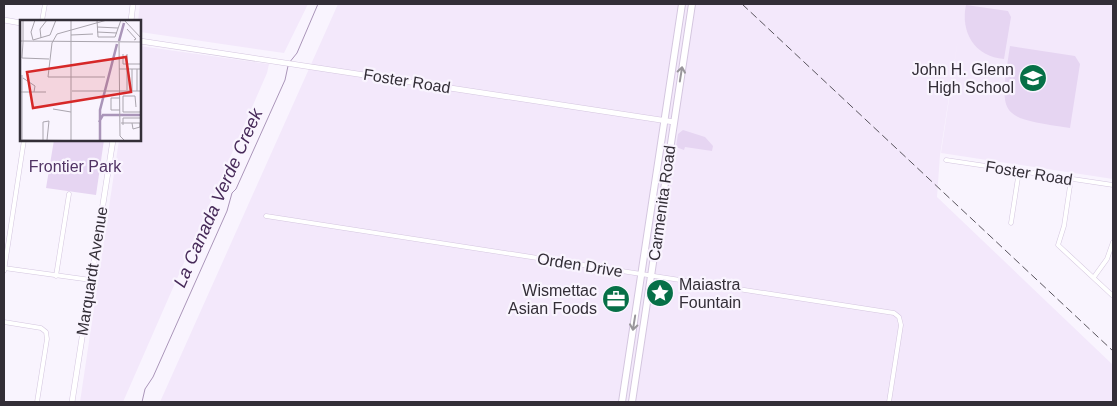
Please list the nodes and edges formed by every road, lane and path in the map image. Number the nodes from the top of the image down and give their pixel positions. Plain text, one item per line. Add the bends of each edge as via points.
1 (45, 4) edge
2 (134, 4) edge
3 (682, 4) edge
4 (692, 4) edge
5 (4, 20) edge
6 (42, 20) edge
7 (131, 20) edge
8 (20, 22) edge
9 (141, 40) edge
10 (665, 120) junction
11 (674, 122) junction
12 (24, 141) edge
13 (113, 141) edge
14 (946, 160) dead end
15 (1018, 171) junction
16 (1071, 179) junction
17 (1113, 185) edge
18 (69, 194) dead end
19 (266, 216) dead end
20 (1011, 223) dead end
21 (1113, 242) edge
22 (4, 269) edge
23 (642, 275) junction
24 (56, 276) junction
25 (651, 276) junction
26 (1094, 277) junction
27 (91, 280) junction
28 (1113, 296) edge
29 (4, 322) edge
30 (623, 400) edge
31 (632, 401) edge
32 (37, 402) edge
33 (72, 402) edge
34 (889, 402) edge

1 - 6 street
2 - 7 street
3 - 10 main road, Carmenita Road
11 -> 4 main road, Carmenita Road
5 - 8 street
9 - 10 street, Foster Road
10 - 11 street, Foster Road
10 - 23 main road, Carmenita Road
11 - 25 main road, Carmenita Road
12 - 22 street
13 - 27 street, Marquardt Avenue
14 - 15 street, Foster Road
15 - 16 street, Foster Road
15 - 20 street
16 - 17 street, Foster Road
16 - 26 street via 1058,245
18 - 24 street
19 - 23 street, Orden Drive
21 - 26 street via 1107,259
22 - 24 street
23 - 25 street, Orden Drive
23 -> 30 main road, Carmenita Road
24 - 27 street
25 - 31 main road, Carmenita Road
25 - 34 street, Orden Drive via 894,313 901,325
26 - 28 street
27 - 33 street, Marquardt Avenue
29 - 32 street via 41,328 46,332
30 - 31 main road

